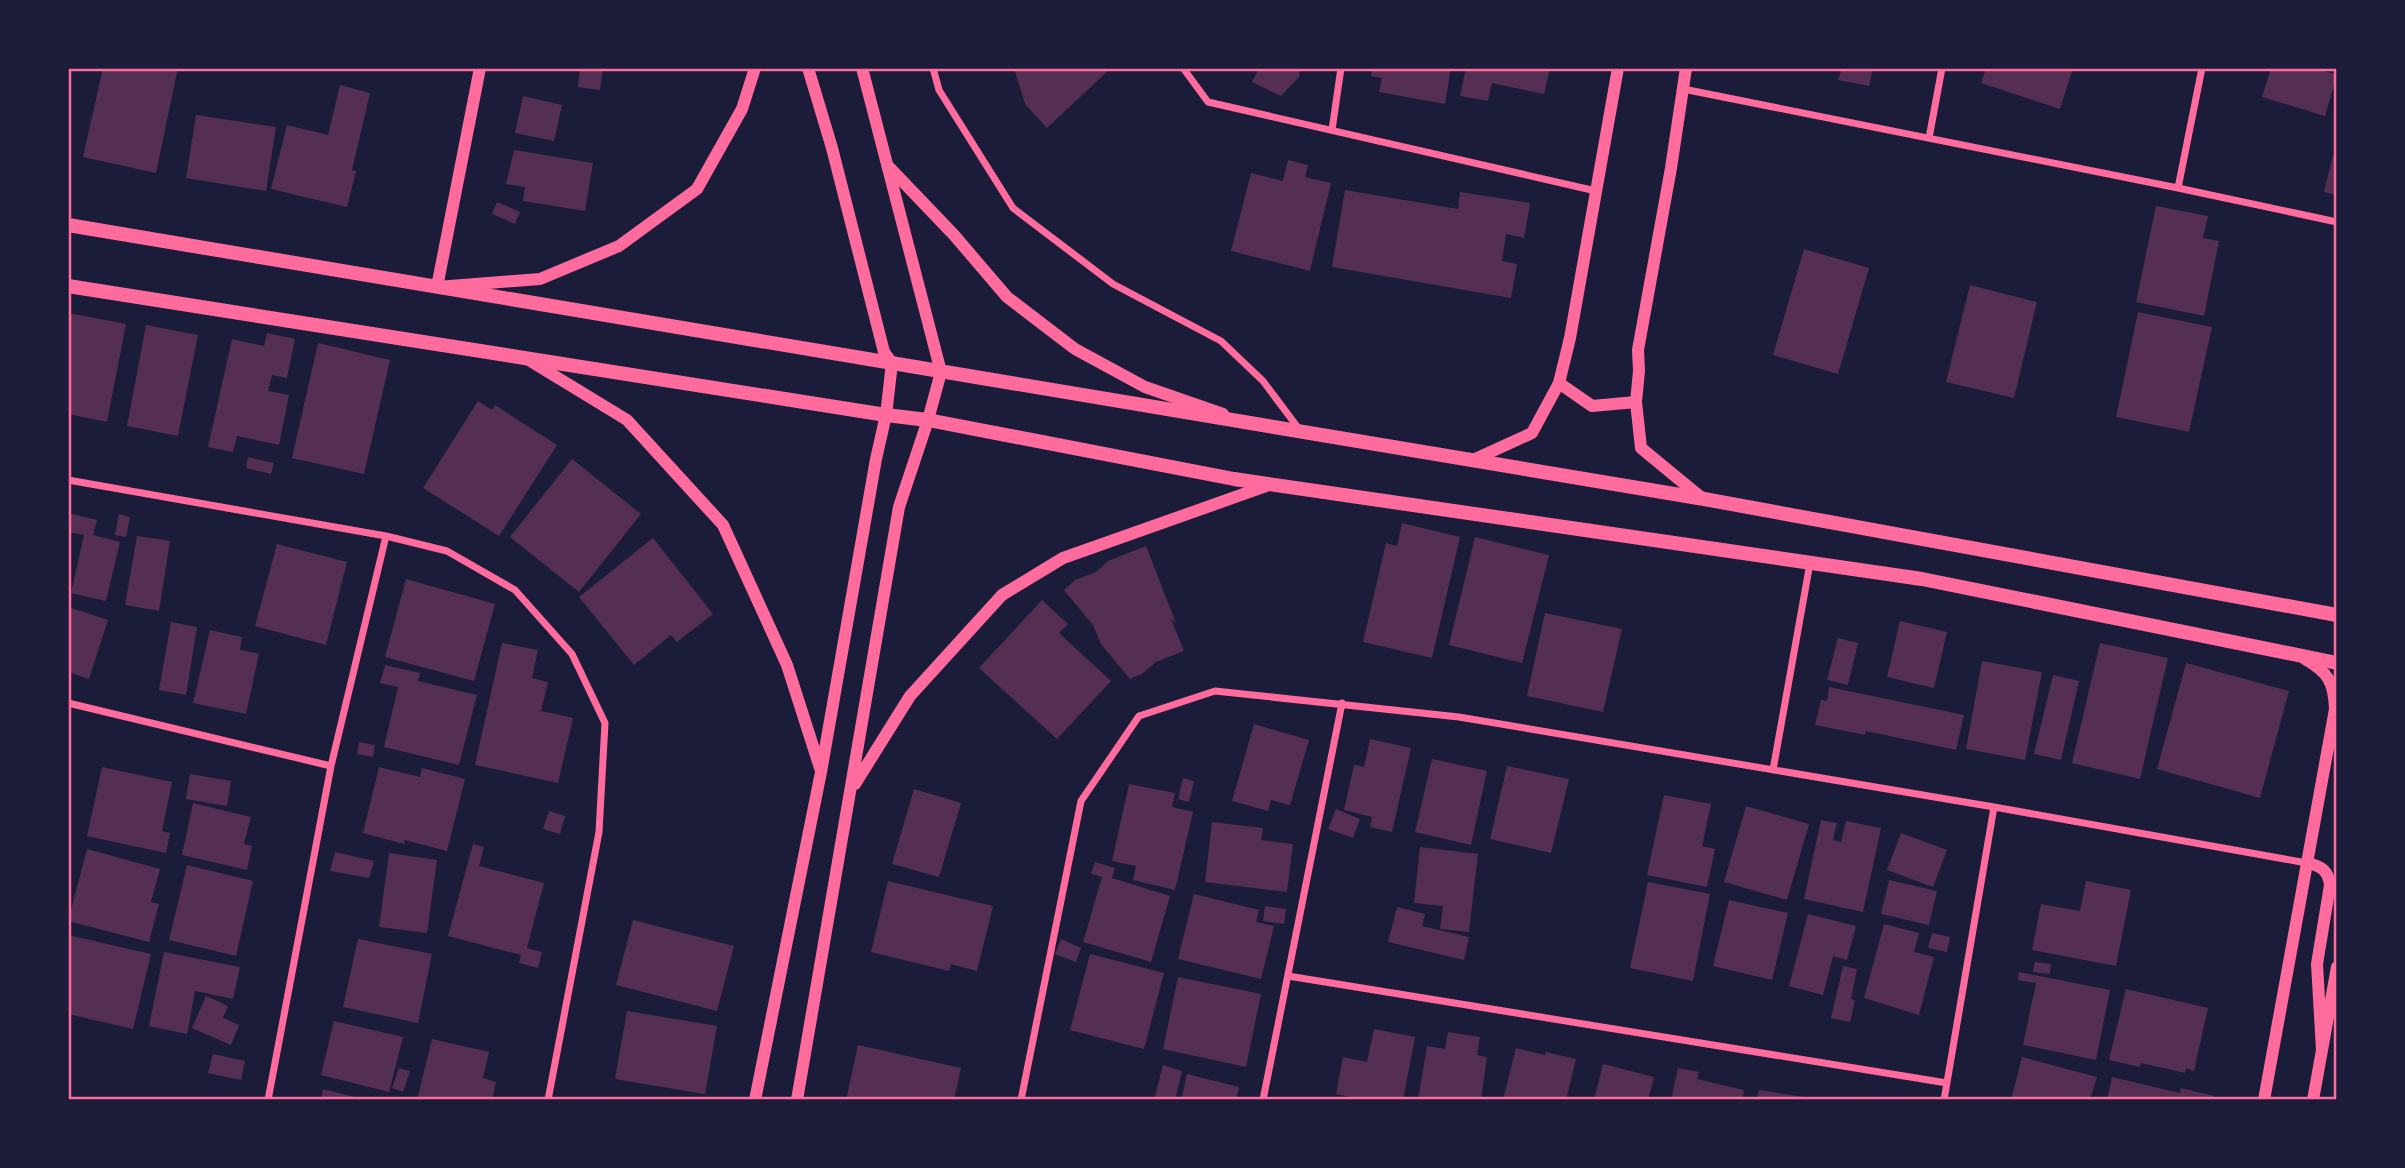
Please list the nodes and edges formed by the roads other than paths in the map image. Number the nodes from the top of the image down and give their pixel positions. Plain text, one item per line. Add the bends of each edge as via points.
1 (480, 68) edge
2 (755, 68) edge
3 (808, 68) edge
4 (862, 68) edge
5 (933, 68) edge
6 (1183, 68) edge
7 (1341, 68) edge
8 (1618, 68) edge
9 (1686, 68) edge
10 (1942, 68) edge
11 (2202, 68) edge
12 (1683, 89) junction
13 (1332, 130) junction
14 (1929, 138) junction
15 (885, 162) junction
16 (2178, 188) junction
17 (1597, 191) junction
18 (2337, 222) edge
19 (68, 225) edge
20 (68, 286) edge
21 (437, 287) junction
22 (524, 357) junction
23 (892, 363) junction
24 (941, 372) junction
25 (1559, 383) junction
26 (1636, 402) junction
27 (886, 415) junction
28 (928, 420) junction
29 (1247, 423) junction
30 (1301, 432) junction
31 (1473, 460) junction
32 (68, 480) edge
33 (1272, 484) junction
34 (1704, 499) junction
35 (386, 536) junction
36 (1810, 563) junction
37 (2337, 615) edge
38 (2302, 657) junction
39 (2337, 663) edge
40 (68, 703) edge
41 (1342, 703) junction
42 (331, 766) junction
43 (1773, 770) junction
44 (821, 772) junction
45 (851, 790) junction
46 (1994, 807) junction
47 (2307, 863) junction
48 (2337, 967) edge
49 (1288, 976) junction
50 (2322, 1051) junction
51 (1947, 1083) junction
52 (268, 1100) edge
53 (548, 1100) edge
54 (755, 1100) edge
55 (797, 1100) edge
56 (1021, 1100) edge
57 (1263, 1100) edge
58 (1944, 1100) edge
59 (2264, 1100) edge
60 (2313, 1100) edge

1 - 21 street
2 - 21 street via 742,110 697,189 619,246 540,279
3 - 23 street via 884,352
4 - 15 street
5 - 30 street via 939,90 1013,208 1113,284 1222,341 1263,381
6 - 13 street via 1208,102
7 - 13 street
8 - 17 street
9 - 12 street
10 - 14 street
11 - 16 street
12 - 14 street
12 - 26 street via 1637,350
13 - 17 street
14 - 16 street
15 - 24 street
15 - 29 street via 1007,297 1075,349 1145,387
16 - 18 street
17 - 25 street
19 - 21 main road
20 - 22 main road
21 - 23 main road
22 - 27 main road
22 - 44 street via 627,420 723,525 787,664
23 - 24 main road
23 - 27 street
24 - 28 street
24 - 29 main road
25 - 26 street via 1592,406
25 - 31 street via 1532,433
26 - 34 street via 1641,448
27 - 28 main road
27 - 44 street
28 - 33 main road
28 - 45 street via 900,507
29 - 30 main road
30 - 31 main road
31 - 34 main road
32 - 35 street
33 - 36 main road
33 - 45 street via 1063,558 1002,595 910,696
34 - 37 main road
35 - 42 street
35 - 53 street via 447,551 515,590 572,654 605,723 599,832
36 - 38 main road via 1922,579
36 - 43 street
38 - 39 main road
38 - 47 street via 2329,679 2335,709
40 - 42 street
41 - 43 street via 1459,717
41 - 49 street
41 - 56 street via 1215,691 1139,716 1081,800
42 - 52 street
43 - 46 street
44 - 54 street
45 - 55 street
46 - 47 street
46 - 51 street
47 - 50 street via 2325,870 2330,885 2317,964
47 - 59 street
48 - 50 street
49 - 51 street
49 - 57 street
50 - 60 street
51 - 58 street

